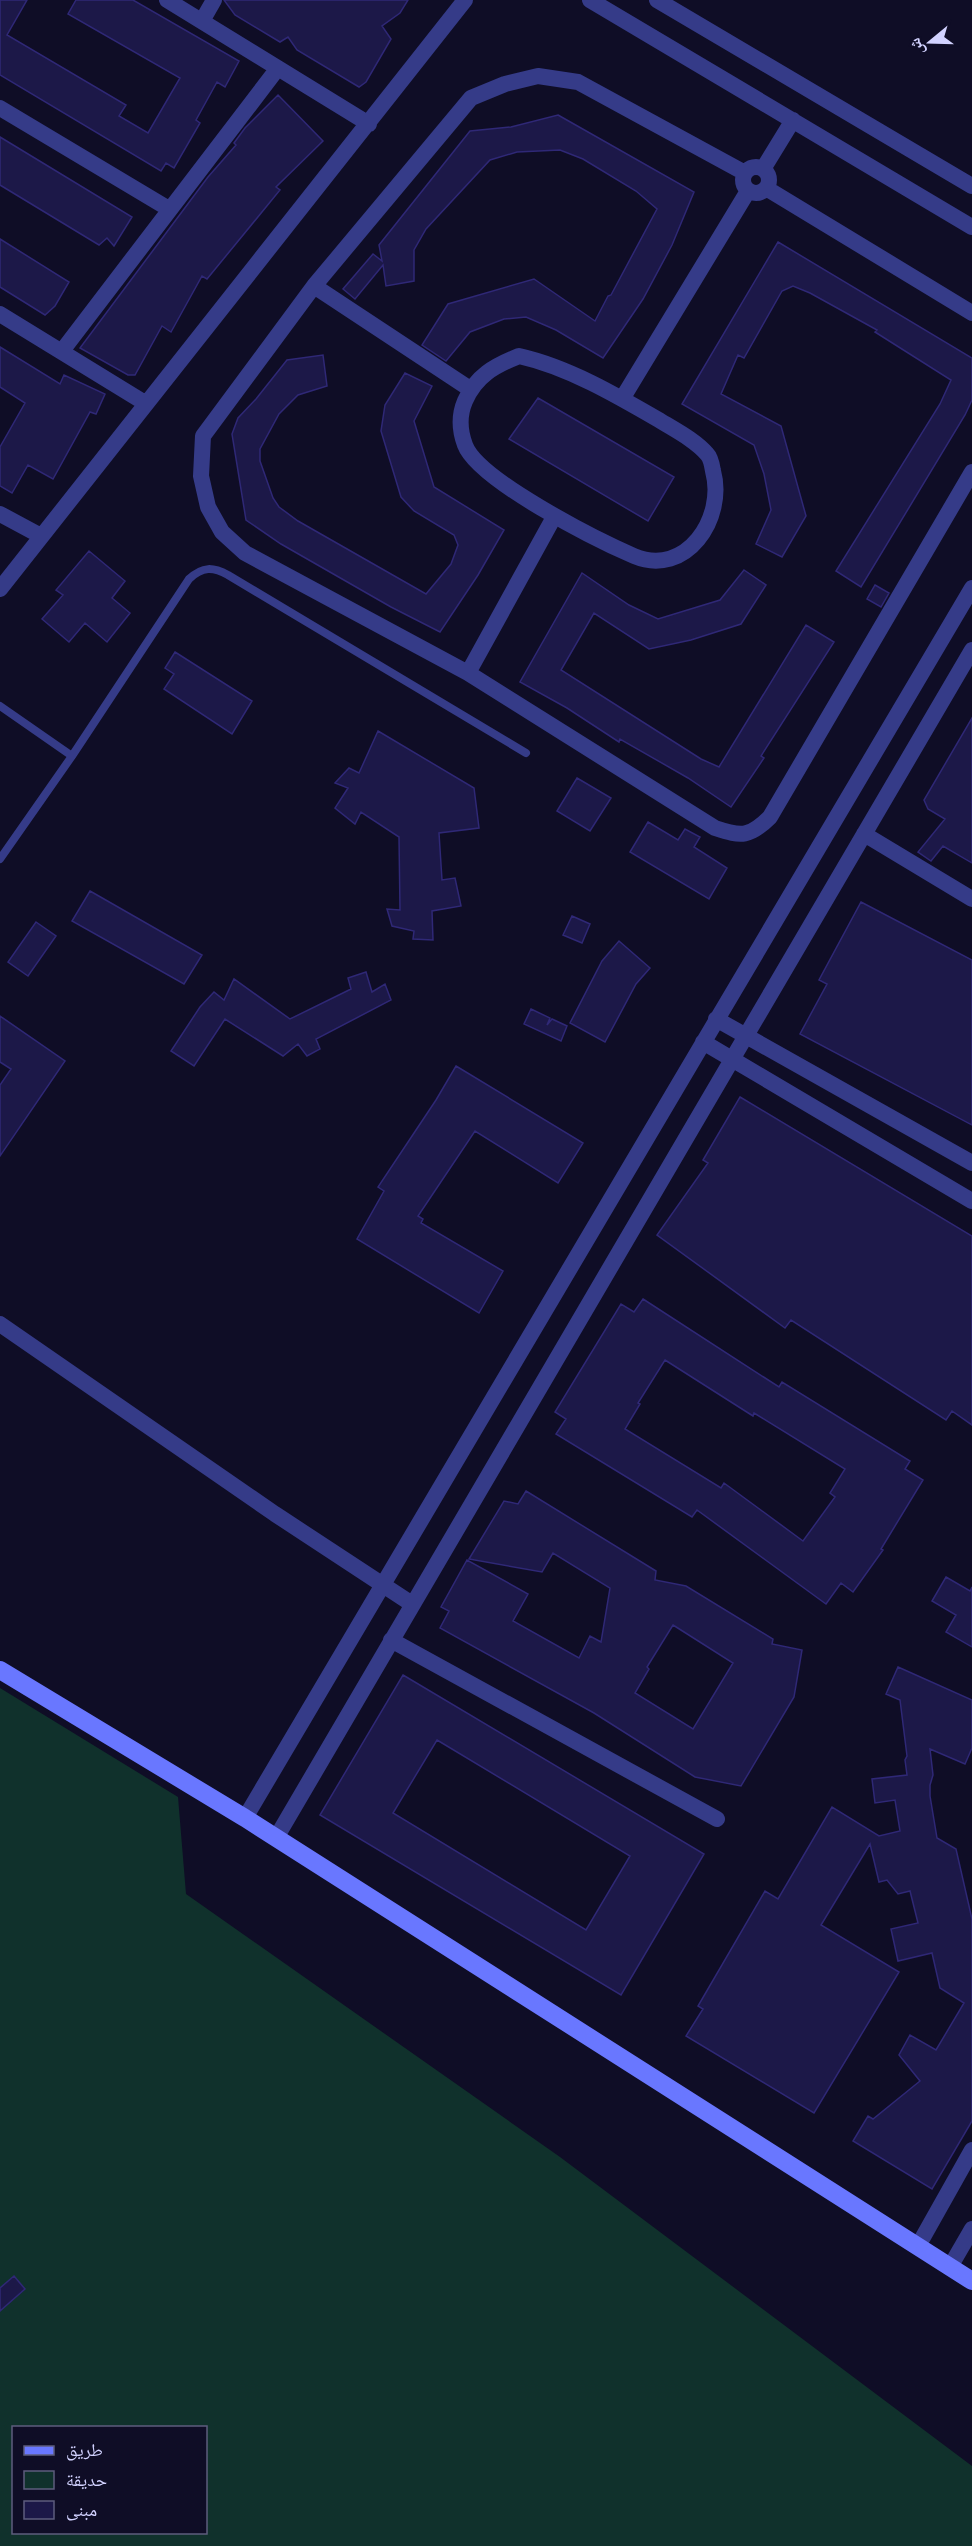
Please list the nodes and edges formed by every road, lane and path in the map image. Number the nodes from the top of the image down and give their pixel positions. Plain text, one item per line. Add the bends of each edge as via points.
1 (167, 0) edge
2 (214, 0) edge
3 (465, 0) edge
4 (590, 0) edge
5 (657, 0) edge
6 (202, 21) junction
7 (278, 68) junction
8 (0, 108) edge
9 (793, 120) junction
10 (369, 124) junction
11 (763, 169) junction
12 (745, 173) junction
13 (972, 186) edge
14 (766, 188) junction
15 (748, 190) junction
16 (169, 208) junction
17 (972, 226) edge
18 (314, 286) junction
19 (0, 314) edge
20 (972, 314) edge
21 (63, 351) junction
22 (470, 389) junction
23 (622, 399) junction
24 (145, 403) junction
25 (972, 472) edge
26 (0, 514) edge
27 (554, 517) junction
28 (41, 536) junction
29 (972, 588) edge
30 (0, 589) edge
31 (972, 650) edge
32 (468, 673) junction
33 (0, 706) edge
34 (526, 753) dead end
35 (72, 756) junction
36 (864, 834) junction
37 (0, 859) edge
38 (972, 899) edge
39 (716, 1019) junction
40 (745, 1035) junction
41 (703, 1042) junction
42 (731, 1059) junction
43 (972, 1163) edge
44 (972, 1201) edge
45 (0, 1324) edge
46 (383, 1585) junction
47 (412, 1604) junction
48 (392, 1640) junction
49 (0, 1670) edge
50 (245, 1818) junction
51 (717, 1819) dead end
52 (276, 1838) junction
53 (972, 2150) edge
54 (972, 2229) edge
55 (918, 2246) junction
56 (950, 2267) junction
57 (972, 2281) edge

1 - 6 street
2 - 6 street
3 - 10 street
4 - 9 street
5 - 13 street
6 - 7 street
7 - 10 street
7 - 16 street
8 - 16 street
9 - 11 street
9 - 17 street
10 - 24 street
11 - 12 street via 752,168
11 - 14 street via 768,176
12 - 15 street via 743,180
12 - 18 street via 578,82 538,76 505,84 471,98
14 - 15 street via 756,193
14 - 20 street
15 - 23 street
16 - 21 street
18 - 22 street
18 - 32 street via 203,436 201,476 208,507 222,532 245,553
19 - 21 street
21 - 24 street
22 - 23 street via 482,375 519,356 540,361
22 - 27 street via 459,415 465,446 486,471
23 - 27 street via 709,455 718,487 713,515 698,542 672,558 645,561
24 - 28 street
25 - 32 street via 770,817 746,835 716,828
26 - 28 street
27 - 32 street
28 - 30 street
29 - 39 street
31 - 36 street
33 - 35 lane
34 - 35 lane via 228,575 204,568 189,579
35 - 37 lane
36 - 38 street
36 - 40 street
39 - 40 street
39 - 41 street
40 - 42 street
40 - 43 street
41 - 42 street
41 - 46 street
42 - 44 street
42 - 47 street
45 - 46 street
46 - 47 street
46 - 50 street
47 - 48 street
48 - 51 street
48 - 52 street
49 - 50 street
50 - 52 street
52 - 55 street
53 - 55 street
54 - 56 street
55 - 56 street
56 - 57 street

